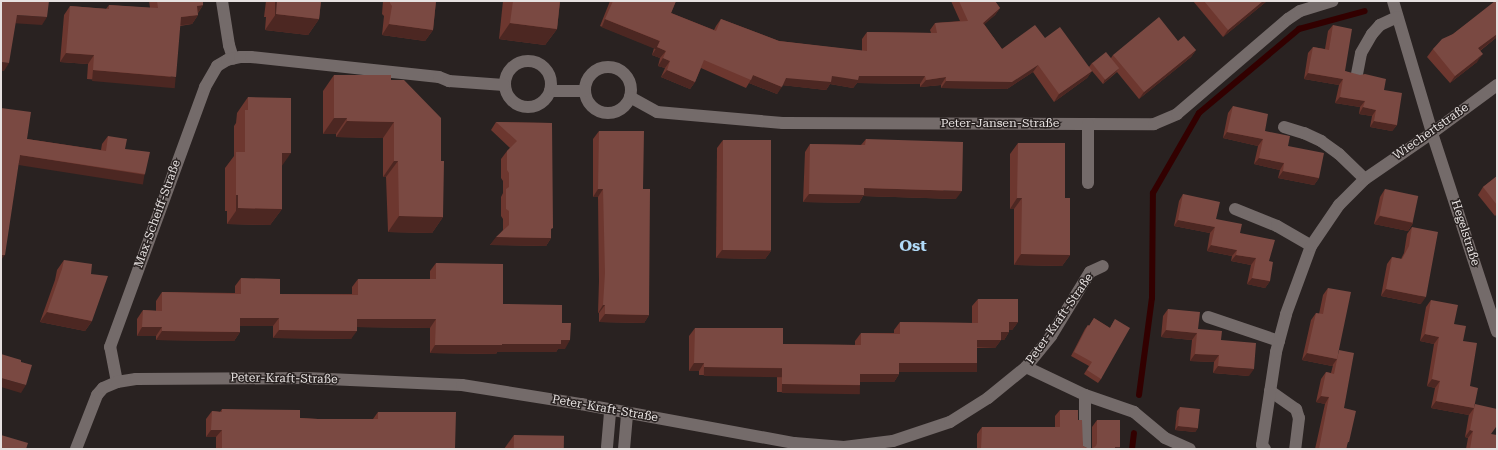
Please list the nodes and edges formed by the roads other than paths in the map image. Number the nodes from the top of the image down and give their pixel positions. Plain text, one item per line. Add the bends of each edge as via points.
1 (222, 1) edge
2 (1332, 1) edge
3 (1389, 1) edge
4 (1397, 17) junction
5 (233, 58) junction
6 (1357, 74) edge
7 (504, 85) junction
8 (1497, 85) edge
9 (550, 91) junction
10 (584, 91) junction
11 (630, 97) junction
12 (1088, 124) junction
13 (1284, 127) dead end
14 (1432, 133) junction
15 (1365, 179) junction
16 (1088, 183) dead end
17 (1235, 209) dead end
18 (1311, 246) junction
19 (1103, 266) dead end
20 (1208, 317) dead end
21 (1497, 332) edge
22 (1279, 341) junction
23 (1026, 367) junction
24 (117, 382) junction
25 (1270, 391) junction
26 (1085, 395) junction
27 (610, 410) junction
28 (627, 413) junction
29 (794, 446) edge
30 (607, 447) dead end
31 (76, 449) edge
32 (624, 449) edge
33 (1085, 449) edge
34 (1190, 449) edge
35 (1265, 449) edge
36 (1295, 449) edge

1 - 5 street
2 - 12 street, Peter-Jansen-Straße via 1300,11 1288,19 1167,120 1154,124
3 - 4 street
4 - 6 street via 1380,25 1372,34 1361,53
4 - 14 street
5 - 7 street, Max-Scheiff-Straße via 251,57 440,77 449,81
5 - 24 street, Max-Scheiff-Straße via 217,66 205,87 110,347
7 - 9 street via 510,100 524,107 541,104
7 - 9 street via 510,70 518,63 528,61 538,63 549,74
8 - 14 street, Wiechertstraße
9 - 10 street
10 - 11 street via 590,105 605,113 621,109
10 - 11 street via 590,75 598,69 609,67 618,69 629,80
11 - 12 street, Peter-Jansen-Straße via 657,112 783,123
12 - 16 street
13 - 15 street via 1321,141
14 - 15 street, Wiechertstraße
14 - 21 street, Hegelstraße
15 - 18 street, Wiechertstraße via 1340,205
17 - 18 street via 1278,226
18 - 22 street, Wiechertstraße via 1288,307
19 - 23 street, Peter-Kraft-Straße via 1090,272 1051,336
20 - 22 street
22 - 25 street, Wiechertstraße
23 - 26 street
23 - 29 street, Peter-Kraft-Straße via 988,398 950,422 893,441 844,447
24 - 27 street, Peter-Kraft-Straße via 136,379 306,378 462,385
24 - 31 street, Peter-Kraft-Straße via 103,388 97,395
25 - 35 street, Wiechertstraße via 1262,445
25 - 36 street via 1296,409 1299,418
26 - 33 street
26 - 34 street via 1134,412 1166,438
27 - 28 street, Peter-Kraft-Straße
27 - 30 street
28 - 29 street, Peter-Kraft-Straße
28 - 32 street

